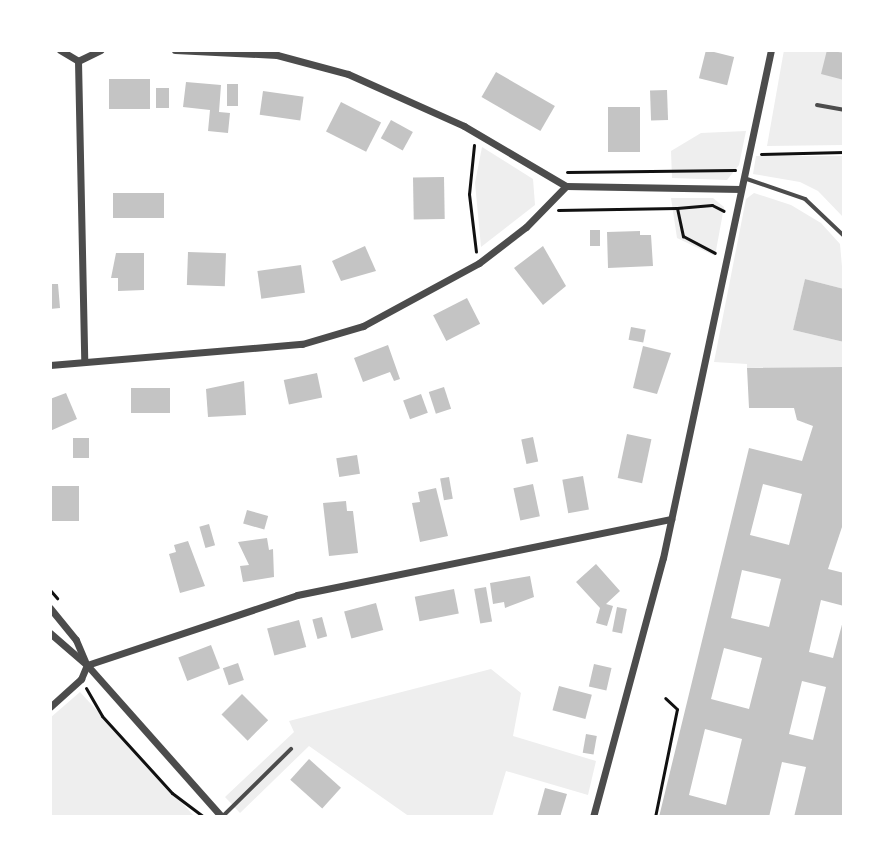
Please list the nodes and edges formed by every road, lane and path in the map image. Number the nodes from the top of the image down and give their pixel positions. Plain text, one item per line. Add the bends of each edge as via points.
1 (60, 50) edge
2 (101, 50) edge
3 (175, 50) edge
4 (771, 50) edge
5 (78, 61) junction
6 (817, 105) dead end
7 (844, 110) edge
8 (475, 132) junction
9 (844, 152) edge
10 (749, 154) junction
11 (739, 170) dead end
12 (543, 172) junction
13 (744, 178) junction
14 (566, 186) junction
15 (741, 189) junction
16 (677, 208) junction
17 (542, 210) junction
18 (729, 213) dead end
19 (844, 236) edge
20 (727, 258) junction
21 (477, 264) junction
22 (84, 359) junction
23 (50, 365) edge
24 (671, 519) junction
25 (50, 590) edge
26 (50, 608) edge
27 (65, 608) dead end
28 (50, 633) edge
29 (87, 665) junction
30 (81, 679) junction
31 (665, 698) dead end
32 (50, 707) edge
33 (291, 749) dead end
34 (204, 817) edge
35 (222, 817) edge
36 (593, 817) edge
37 (655, 817) edge

1 - 5 street
2 - 5 street
3 - 8 street via 277,55 348,74
4 - 10 street
5 - 22 street
6 - 7 lane
8 - 12 street
8 - 21 path via 469,194
9 - 10 path
10 - 13 street
11 - 12 path
12 - 14 street
13 - 15 street
13 - 19 lane via 805,199
14 - 15 street
14 - 17 street
15 - 20 street
16 - 17 path
16 - 18 path via 712,205
16 - 20 path via 683,236
17 - 21 street
20 - 24 street
21 - 22 street via 363,326 302,344 161,359
22 - 23 street
24 - 29 street via 297,595
24 - 36 street
25 - 27 path
26 - 29 street via 76,640
28 - 29 street
29 - 30 street
29 - 35 street
30 - 32 street
30 - 34 path via 102,716 172,793
31 - 37 path via 677,709
33 - 35 lane

